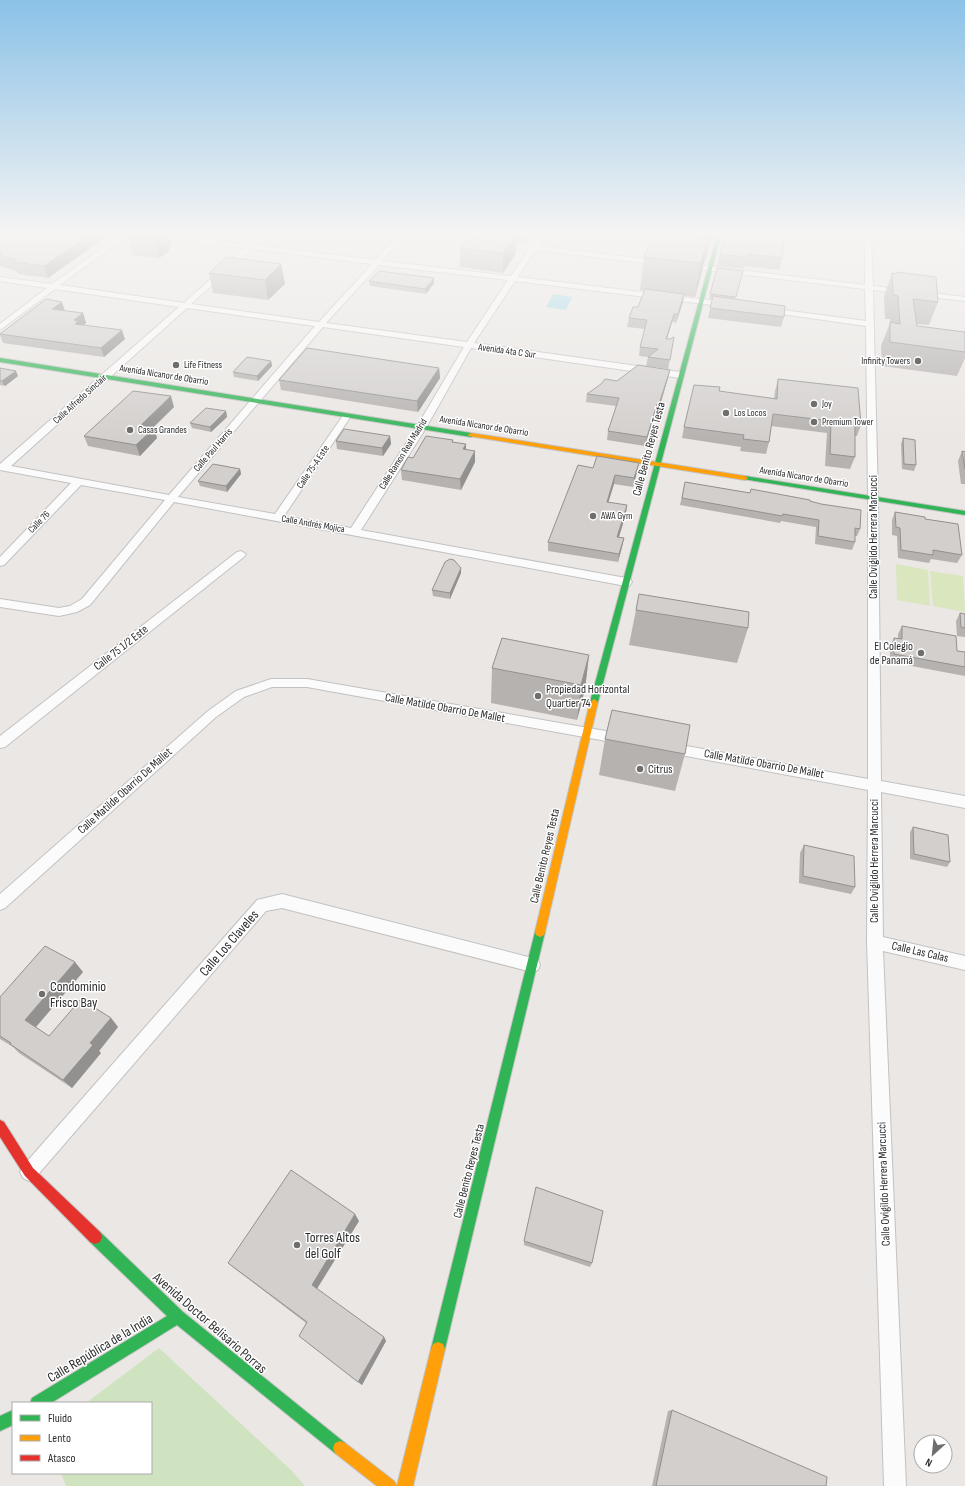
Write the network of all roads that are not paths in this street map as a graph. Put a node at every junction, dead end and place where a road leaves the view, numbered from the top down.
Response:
1 (30, 304) edge
2 (186, 304) edge
3 (188, 304) edge
4 (338, 304) edge
5 (495, 304) edge
6 (699, 304) edge
7 (727, 304) edge
8 (870, 304) edge
9 (740, 306) edge
10 (756, 308) edge
11 (320, 324) junction
12 (870, 324) junction
13 (0, 328) edge
14 (469, 345) junction
15 (0, 360) edge
16 (680, 375) junction
17 (105, 376) junction
18 (255, 401) junction
19 (347, 416) junction
20 (421, 428) junction
21 (657, 465) junction
22 (1, 467) edge
23 (79, 481) junction
24 (171, 498) junction
25 (873, 499) junction
26 (965, 513) edge
27 (278, 518) junction
28 (354, 532) junction
29 (241, 554) dead end
30 (0, 563) edge
31 (626, 582) junction
32 (0, 603) edge
33 (586, 733) junction
34 (632, 741) edge
35 (0, 743) edge
36 (656, 745) edge
37 (874, 784) junction
38 (965, 802) edge
39 (0, 903) edge
40 (875, 942) junction
41 (965, 963) edge
42 (532, 965) junction
43 (0, 1126) edge
44 (29, 1172) junction
45 (178, 1317) junction
46 (39, 1402) edge
47 (12, 1418) edge
48 (0, 1424) edge
49 (389, 1486) edge
50 (405, 1486) edge
51 (895, 1486) edge

1 - 13 street
2 - 17 street, Calle Alfredo Sinclair
3 - 11 street, Avenida 4ta C Sur
4 - 11 street, Calle Paul Harris
5 - 14 street, Calle Ramon Real Madrid
6 - 16 street, Calle Benito Reyes Testa
7 - 9 street
8 - 12 street, Calle Ovigildo Herrera Marcucci
10 - 12 street
11 - 14 street, Avenida 4ta C Sur
11 - 18 street, Calle Paul Harris
12 - 25 street, Calle Ovigildo Herrera Marcucci
14 - 16 street, Avenida 4ta C Sur
14 - 20 street, Calle Ramon Real Madrid
15 - 17 street, Avenida Nicanor de Obarrio
16 - 21 street, Calle Benito Reyes Testa
17 - 18 street, Avenida Nicanor de Obarrio
17 - 22 street, Calle Alfredo Sinclair
18 - 19 street, Avenida Nicanor de Obarrio
18 - 24 street, Calle Paul Harris
19 - 20 street, Avenida Nicanor de Obarrio
19 - 27 street, Calle 75-A Este
20 - 21 street, Avenida Nicanor de Obarrio
20 - 28 street, Calle Ramon Real Madrid
21 - 25 street, Avenida Nicanor de Obarrio
21 - 31 street, Calle Benito Reyes Testa
22 - 23 street, Calle Andrés Mojica
23 - 24 street, Calle Andrés Mojica
23 - 30 street, Calle 76
24 - 27 street, Calle Andrés Mojica
24 - 32 street, Calle Paul Harris
25 - 26 street, Avenida Nicanor de Obarrio
25 - 37 street, Calle Ovigildo Herrera Marcucci
27 - 28 street, Calle Andrés Mojica
28 - 31 street, Calle Andrés Mojica
29 - 35 street, Calle 75 1/2 Este
31 - 33 street, Calle Benito Reyes Testa
33 - 34 street, Calle Matilde Obarrio De Mallet
33 - 39 street, Calle Matilde Obarrio De Mallet
33 - 42 street, Calle Benito Reyes Testa
36 - 37 street, Calle Matilde Obarrio De Mallet
37 - 38 street, Calle Matilde Obarrio De Mallet
37 - 40 street, Calle Ovigildo Herrera Marcucci
40 - 41 street, Calle Las Calas
40 - 51 street, Calle Ovigildo Herrera Marcucci
42 - 44 street, Calle Los Claveles
42 - 50 street, Calle Benito Reyes Testa
43 - 44 street, Avenida Doctor Belisario Porras
44 - 45 street, Avenida Doctor Belisario Porras
45 - 46 street, Calle República de la India
45 - 49 street, Avenida Doctor Belisario Porras
47 - 48 street

